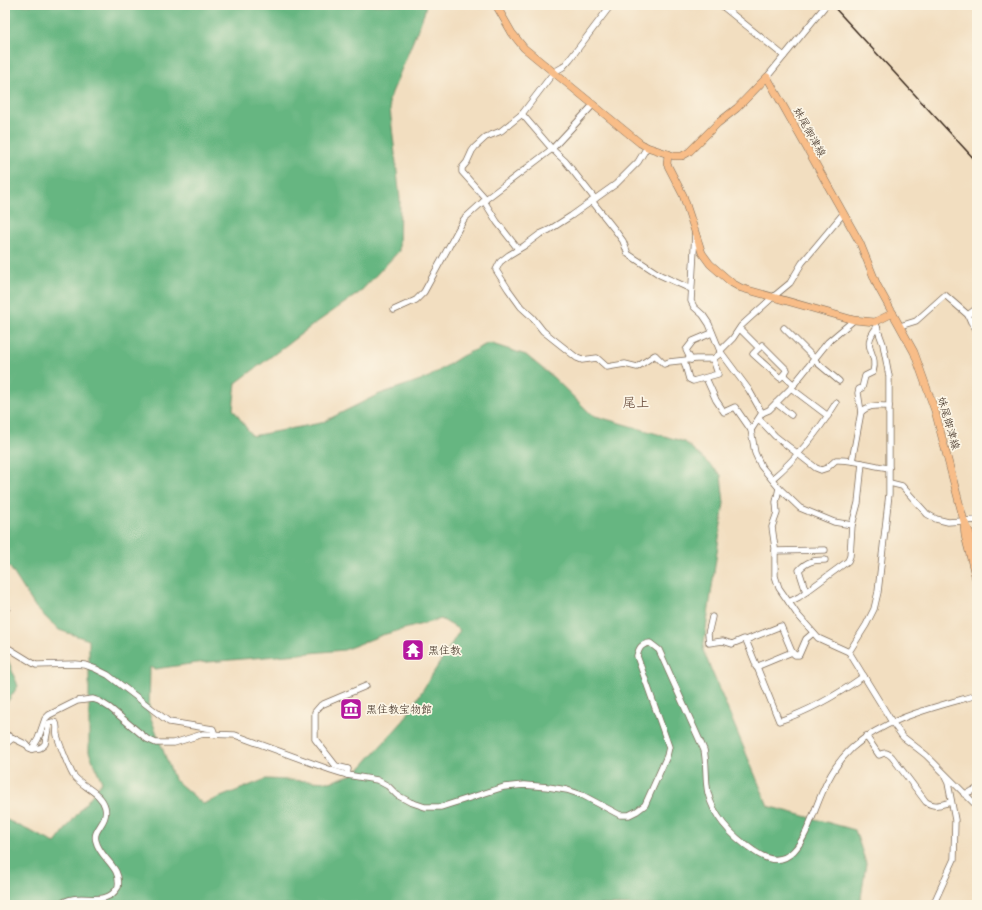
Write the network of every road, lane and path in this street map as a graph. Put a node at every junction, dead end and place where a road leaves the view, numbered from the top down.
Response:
1 (496, 5) edge
2 (611, 5) edge
3 (721, 5) edge
4 (825, 6) edge
5 (784, 56) junction
6 (554, 72) junction
7 (767, 77) junction
8 (593, 105) junction
9 (522, 114) junction
10 (647, 147) junction
11 (552, 149) junction
12 (668, 154) junction
13 (485, 200) junction
14 (594, 200) junction
15 (843, 214) junction
16 (694, 233) junction
17 (518, 248) junction
18 (691, 290) junction
19 (773, 297) junction
20 (977, 308) edge
21 (394, 310) dead end
22 (893, 313) junction
23 (968, 315) junction
24 (854, 320) junction
25 (876, 324) junction
26 (900, 326) junction
27 (784, 328) dead end
28 (740, 329) junction
29 (977, 330) edge
30 (712, 333) junction
31 (759, 348) junction
32 (720, 352) junction
33 (713, 359) junction
34 (691, 360) junction
35 (815, 360) junction
36 (684, 361) junction
37 (783, 375) junction
38 (706, 378) junction
39 (839, 380) dead end
40 (793, 386) junction
41 (776, 404) junction
42 (836, 404) dead end
43 (889, 406) junction
44 (861, 412) junction
45 (762, 413) junction
46 (791, 415) dead end
47 (828, 416) junction
48 (759, 419) junction
49 (751, 430) junction
50 (799, 454) junction
51 (852, 461) junction
52 (862, 463) junction
53 (889, 468) junction
54 (772, 479) junction
55 (890, 483) junction
56 (779, 488) junction
57 (977, 520) edge
58 (964, 521) junction
59 (852, 525) junction
60 (825, 550) dead end
61 (775, 551) junction
62 (825, 560) dead end
63 (977, 560) edge
64 (977, 583) edge
65 (806, 592) junction
66 (789, 602) junction
67 (712, 617) dead end
68 (813, 633) junction
69 (746, 640) junction
70 (5, 646) edge
71 (792, 652) junction
72 (849, 652) junction
73 (756, 666) junction
74 (864, 676) junction
75 (366, 686) dead end
76 (977, 695) edge
77 (892, 722) junction
78 (5, 734) edge
79 (215, 735) junction
80 (866, 736) junction
81 (13, 738) junction
82 (5, 743) edge
83 (32, 749) junction
84 (943, 773) junction
85 (347, 775) junction
86 (977, 788) edge
87 (964, 794) junction
88 (951, 802) junction
89 (977, 806) edge
90 (59, 905) edge
91 (933, 905) edge

1 - 6 main road
2 - 6 street
3 - 5 street
4 - 5 street
5 - 7 street
6 - 8 main road
6 - 9 street
7 - 12 main road
7 - 15 main road, 妹尾御津線
8 - 10 main road
8 - 11 street
9 - 11 street
9 - 13 street
10 - 12 main road
10 - 14 street
11 - 13 street
11 - 14 street
12 - 16 main road
13 - 17 street
13 - 21 street
14 - 17 street
14 - 18 street
15 - 19 street
15 - 22 main road, 妹尾御津線
16 - 18 street
16 - 19 main road
17 - 36 street
18 - 30 street
19 - 24 main road
19 - 28 street
20 - 23 street
22 - 25 main road
22 - 26 main road, 妹尾御津線
23 - 26 street
23 - 29 street
24 - 25 main road
24 - 35 street
25 - 43 street
25 - 44 street
26 - 58 main road, 妹尾御津線
27 - 35 street
28 - 31 street
28 - 32 street
30 - 32 street
30 - 34 street
31 - 37 street
31 - 37 street
32 - 33 street
32 - 45 street
33 - 34 street
33 - 38 street
34 - 36 street
35 - 39 street
35 - 40 street
36 - 38 street
37 - 40 street
38 - 49 street
40 - 41 street
40 - 47 street
41 - 45 street
41 - 46 street
42 - 47 street
43 - 44 street
43 - 53 street
44 - 51 street
45 - 48 street
47 - 50 street
48 - 49 street
48 - 50 street
49 - 54 street
50 - 51 street
50 - 54 street
51 - 52 street
52 - 53 street
52 - 59 street
53 - 55 street
54 - 56 street
55 - 58 street
55 - 72 street
56 - 59 street
56 - 61 street
57 - 58 street
58 - 63 main road, 妹尾御津線
58 - 64 main road, 妹尾御津線
59 - 65 street
60 - 61 street
61 - 66 street
62 - 65 street
65 - 66 street
66 - 68 street
67 - 69 street
68 - 71 street
68 - 72 street
69 - 71 street
69 - 73 street
70 - 79 street
71 - 73 street
72 - 74 street
73 - 74 street
74 - 77 street
75 - 85 street
76 - 77 street
77 - 80 street
77 - 84 street
78 - 81 street
79 - 83 street
79 - 85 street
80 - 85 street
80 - 88 street
81 - 82 street
81 - 83 street
83 - 90 street
84 - 87 street
84 - 88 street
86 - 87 street
87 - 89 street
88 - 91 street

